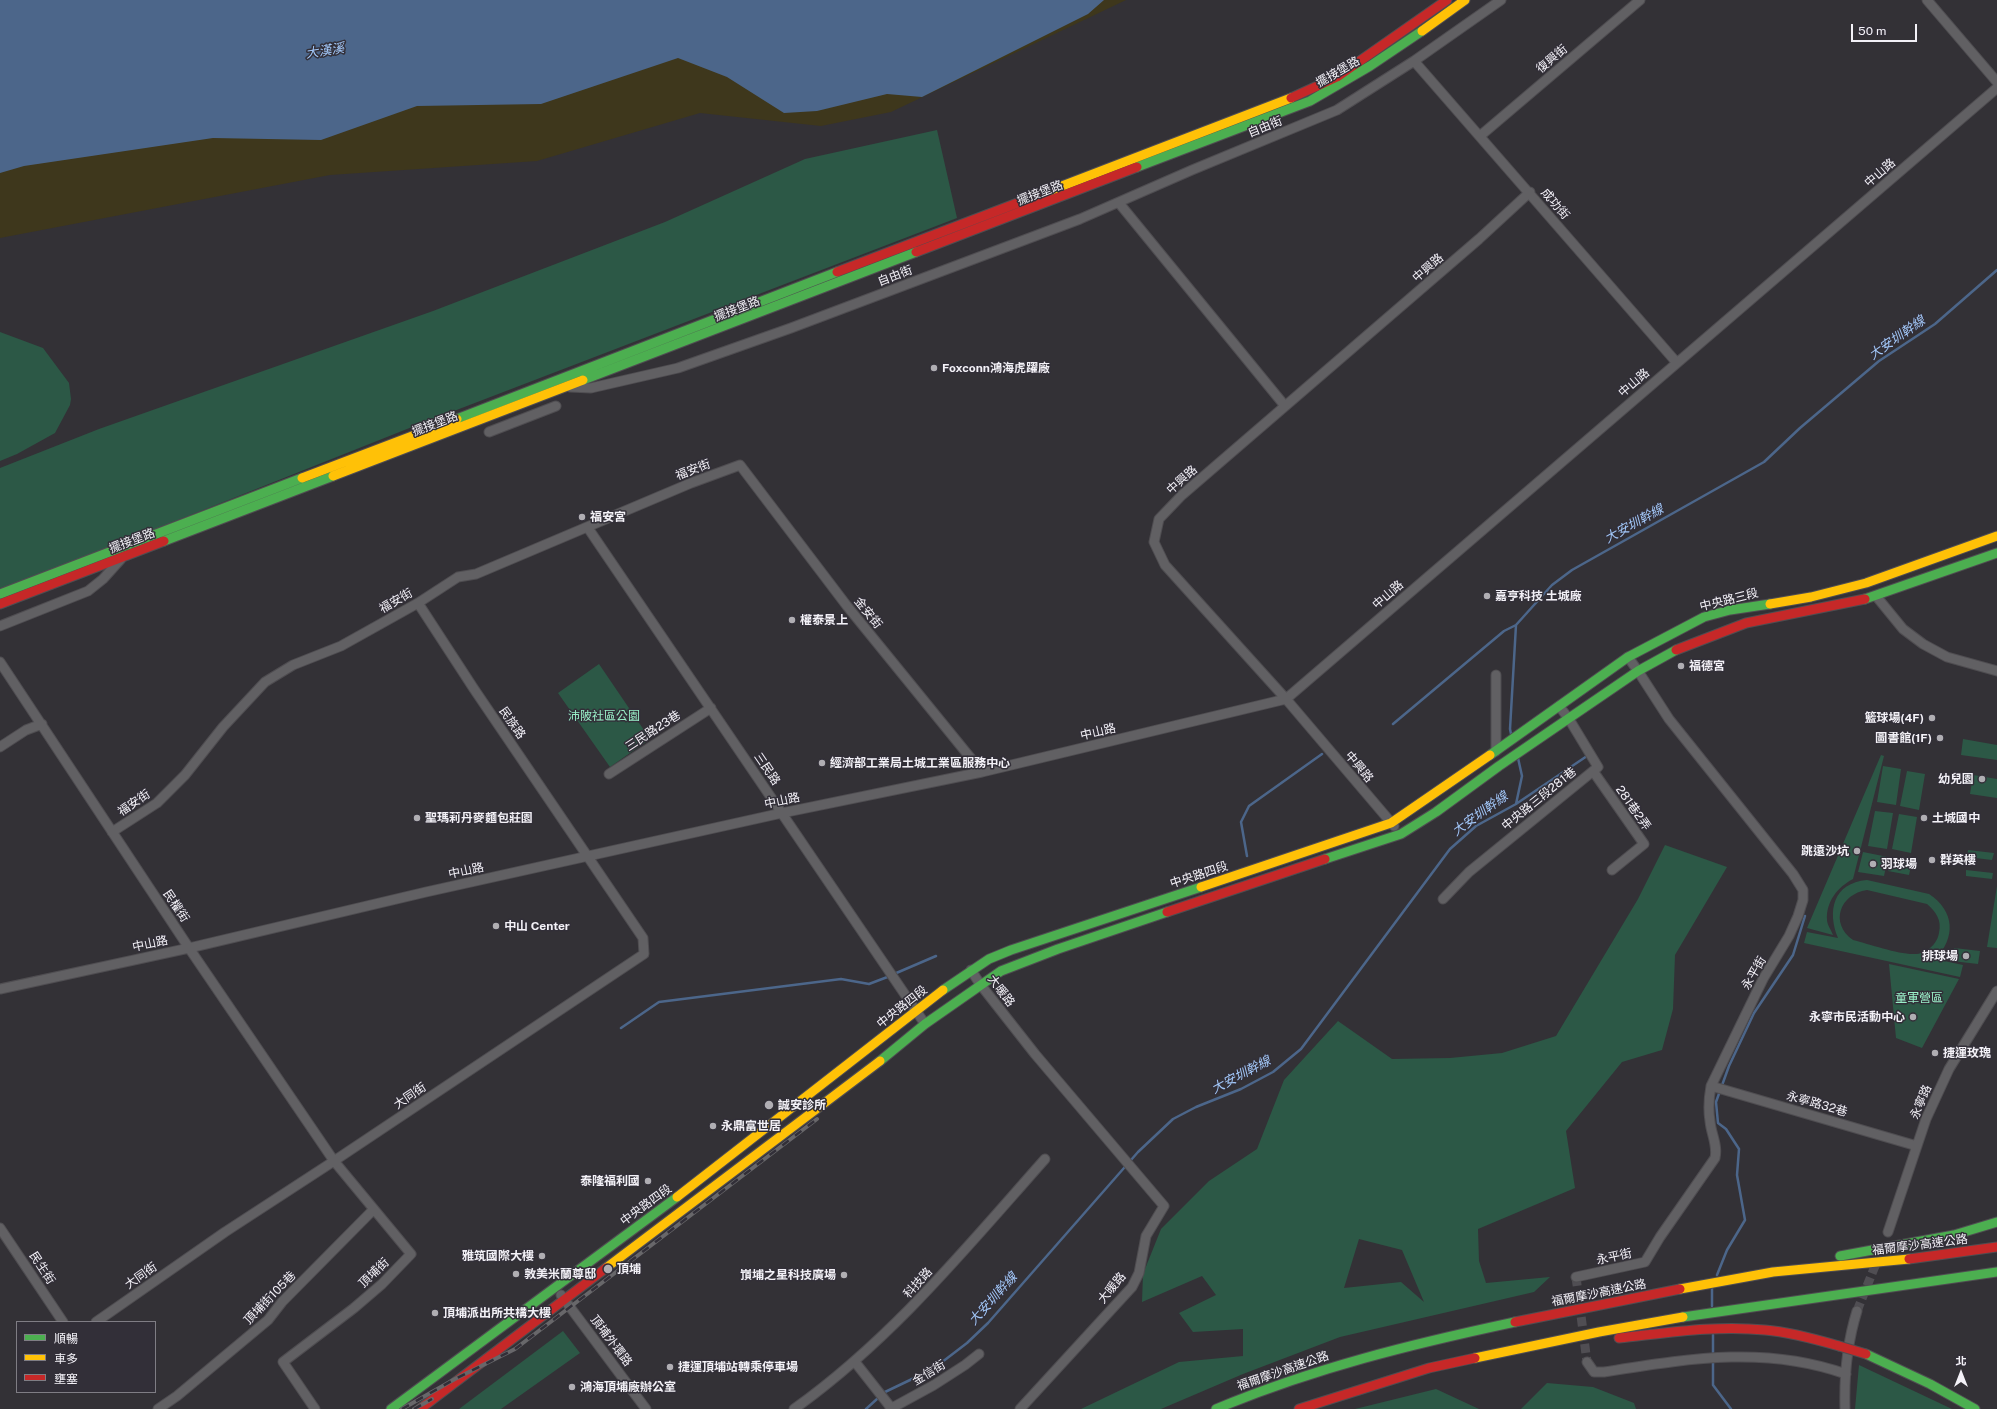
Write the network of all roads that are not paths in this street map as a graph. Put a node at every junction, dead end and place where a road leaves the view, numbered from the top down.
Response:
1 (1448, 0) edge
2 (1465, 0) edge
3 (1502, 0) edge
4 (1640, 0) edge
5 (1927, 0) edge
6 (1414, 61) junction
7 (1997, 82) edge
8 (1997, 88) edge
9 (1480, 136) junction
10 (1530, 192) junction
11 (1119, 203) junction
12 (1677, 363) junction
13 (567, 387) junction
14 (556, 406) dead end
15 (1285, 406) junction
16 (489, 432) dead end
17 (740, 465) joint
18 (588, 528) junction
19 (1997, 536) edge
20 (118, 548) junction
21 (1997, 553) edge
22 (122, 558) junction
23 (0, 594) edge
24 (1876, 596) junction
25 (418, 603) junction
26 (0, 604) edge
27 (0, 626) edge
28 (1628, 657) junction
29 (0, 662) edge
30 (1638, 671) junction
31 (1997, 671) edge
32 (1496, 675) dead end
33 (1286, 699) junction
34 (1559, 706) junction
35 (710, 708) junction
36 (1569, 719) junction
37 (42, 724) junction
38 (0, 747) edge
39 (1496, 751) junction
40 (1593, 771) junction
41 (982, 772) junction
42 (609, 774) dead end
43 (782, 813) junction
44 (1391, 823) junction
45 (112, 832) junction
46 (1401, 834) junction
47 (588, 857) junction
48 (1612, 870) dead end
49 (1443, 899) dead end
50 (189, 948) junction
51 (971, 970) junction
52 (980, 984) junction
53 (0, 988) edge
54 (1997, 991) edge
55 (917, 1012) junction
56 (925, 1024) junction
57 (1711, 1086) junction
58 (1917, 1146) junction
59 (1046, 1159) dead end
60 (334, 1161) junction
61 (373, 1210) junction
62 (1997, 1222) edge
63 (0, 1228) edge
64 (1888, 1232) dead end
65 (1997, 1247) edge
66 (1773, 1272) junction
67 (1997, 1272) edge
68 (1576, 1277) dead end
69 (556, 1288) junction
70 (564, 1298) junction
71 (1857, 1310) tunnel mouth
72 (61, 1321) edge
73 (97, 1321) edge
74 (979, 1354) dead end
75 (855, 1362) junction
76 (1587, 1362) dead end
77 (1429, 1368) junction
78 (1846, 1374) junction
79 (158, 1409) edge
80 (315, 1409) edge
81 (392, 1409) edge
82 (420, 1409) edge
83 (646, 1409) edge
84 (794, 1409) edge
85 (891, 1409) edge
86 (1020, 1409) edge
87 (1216, 1409) edge
88 (1299, 1409) edge
89 (1845, 1409) edge
90 (1975, 1409) edge

1 - 20 main road, 擺接堡路
2 - 13 main road, 擺接堡路
3 - 6 street, 自由街
4 - 9 street, 復興街
5 - 7 street
6 - 9 street, 成功街
6 - 11 street, 自由街
8 - 12 street, 中山路
9 - 10 street, 成功街
10 - 12 street, 成功街
10 - 15 street, 中興路
11 - 13 street, 自由街
11 - 15 street
12 - 33 street, 中山路
13 - 22 main road, 擺接堡路
14 - 16 street
15 - 33 street, 中興路
17 - 18 street, 福安街
17 - 41 street, 金安街
18 - 25 street, 福安街
18 - 35 street, 三民路
19 - 28 main road, 中央路三段
20 - 22 street
20 - 23 main road, 擺接堡路
21 - 24 main road
22 - 26 main road, 擺接堡路
22 - 27 street
24 - 30 main road
24 - 31 street
25 - 45 street, 福安街
25 - 47 street, 民族路
28 - 30 street, 永平街
28 - 34 main road, 中央路三段
29 - 37 street, 民權街
30 - 36 main road
30 - 57 street, 永平街
32 - 39 street
33 - 41 street, 中山路
33 - 44 street, 中興路
34 - 36 street, 中央路三段281巷
34 - 39 main road, 中央路三段
35 - 42 street, 三民路23巷
35 - 43 street, 三民路
36 - 40 street, 中央路三段281巷
36 - 46 main road, 中央路四段
37 - 38 street
37 - 45 street, 民權街
39 - 44 main road, 中央路四段
40 - 48 street, 281巷2弄
40 - 49 street, 中央路三段281巷
41 - 43 street, 中山路
43 - 47 street, 中山路
43 - 55 street, 三民路
44 - 46 street, 中興路
44 - 51 main road, 中央路四段
45 - 50 street, 民權街
46 - 52 main road, 中央路四段
47 - 50 street, 中山路
47 - 60 street, 大同街
50 - 53 street, 中山路
50 - 60 street, 民權街
51 - 52 street, 大暖路
51 - 55 main road, 中央路四段
52 - 56 main road, 中央路四段
52 - 86 street, 大暖路
54 - 58 street, 永寧路
55 - 56 street, 三民路
55 - 69 main road, 中央路四段
56 - 70 main road, 中央路四段
57 - 58 street, 永寧路32巷
57 - 68 street, 永平街
58 - 64 street, 永寧路
59 - 75 street, 科技路
60 - 61 street, 頂埔街
60 - 73 street, 大同街
61 - 79 street, 頂埔街105巷
61 - 80 street, 頂埔街
62 - 66 main road
63 - 72 street, 民生街
65 - 66 main road, 福爾摩沙高速公路
66 - 87 main road, 福爾摩沙高速公路
67 - 77 main road
69 - 70 street, 頂埔外環路
69 - 81 main road, 中央路四段
70 - 82 main road, 中央路四段
70 - 83 street, 頂埔外環路
71 - 78 street
74 - 85 street, 金信街
75 - 84 street, 科技路
75 - 85 street
76 - 78 street
77 - 88 main road
77 - 90 main road, bridge
78 - 89 street

